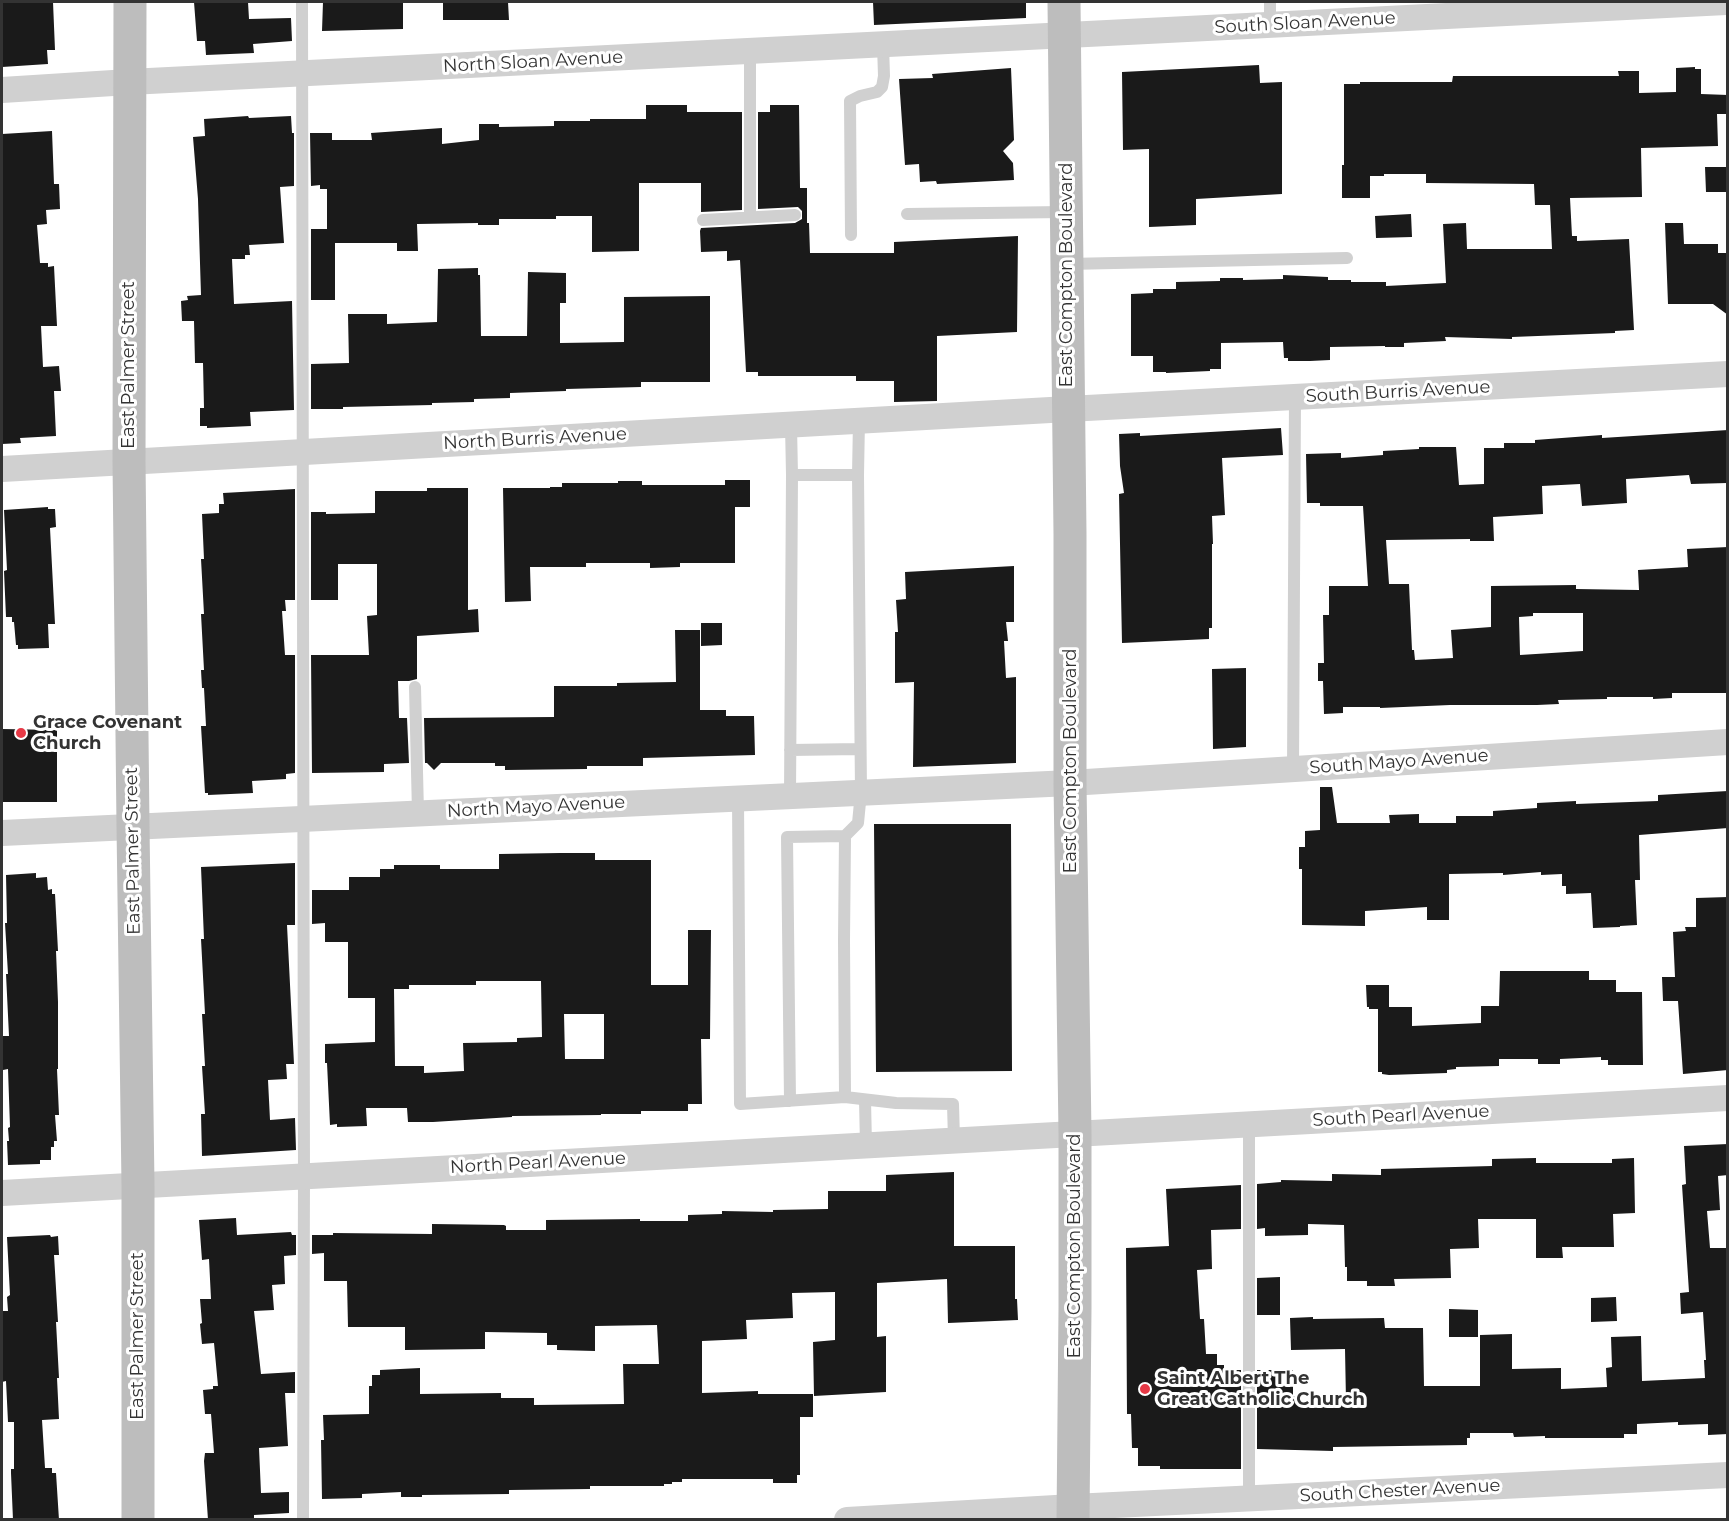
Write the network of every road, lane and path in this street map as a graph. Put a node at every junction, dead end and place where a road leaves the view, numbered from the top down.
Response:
1 (130, 2) edge
2 (302, 2) edge
3 (1064, 2) edge
4 (1726, 2) edge
5 (1270, 13) edge
6 (1064, 35) junction
7 (883, 45) junction
8 (750, 51) junction
9 (302, 73) junction
10 (129, 82) junction
11 (2, 90) edge
12 (1067, 212) junction
13 (907, 214) dead end
14 (795, 215) dead end
15 (750, 217) junction
16 (703, 220) dead end
17 (851, 235) dead end
18 (1347, 258) dead end
19 (1067, 264) junction
20 (1728, 374) edge
21 (1295, 397) junction
22 (1068, 409) junction
23 (859, 420) junction
24 (791, 424) junction
25 (302, 452) junction
26 (129, 461) junction
27 (2, 469) edge
28 (792, 475) junction
29 (858, 475) junction
30 (415, 687) dead end
31 (1728, 742) edge
32 (860, 748) junction
33 (790, 750) junction
34 (1293, 769) junction
35 (1070, 783) junction
36 (861, 792) junction
37 (790, 796) junction
38 (738, 798) junction
39 (418, 813) junction
40 (302, 818) junction
41 (133, 826) junction
42 (2, 833) edge
43 (845, 836) junction
44 (845, 1097) junction
45 (1728, 1098) edge
46 (865, 1100) junction
47 (790, 1101) junction
48 (1249, 1124) junction
49 (1075, 1133) junction
50 (954, 1140) junction
51 (866, 1145) junction
52 (304, 1176) junction
53 (138, 1185) junction
54 (2, 1193) edge
55 (1728, 1475) edge
56 (1249, 1498) junction
57 (1072, 1513) edge
58 (138, 1520) edge
59 (303, 1520) edge
60 (847, 1520) edge

1 - 10 main road, East Palmer Street
2 - 9 lane
3 - 6 main road, East Compton Boulevard
4 - 5 street, South Sloan Avenue
5 - 6 street, South Sloan Avenue
6 - 7 street, North Sloan Avenue
6 - 12 main road, East Compton Boulevard
7 - 8 street, North Sloan Avenue
7 - 17 lane
8 - 9 street, North Sloan Avenue
8 - 15 lane
9 - 10 street, North Sloan Avenue
9 - 25 lane
10 - 11 street, North Sloan Avenue
10 - 26 main road, East Palmer Street
12 - 13 lane
12 - 19 main road, East Compton Boulevard
14 - 15 lane
15 - 16 lane
18 - 19 lane
19 - 22 main road, East Compton Boulevard
20 - 21 street, South Burris Avenue
21 - 22 street, South Burris Avenue
21 - 34 lane
22 - 23 street, North Burris Avenue
22 - 35 main road, East Compton Boulevard
23 - 24 street, North Burris Avenue
23 - 29 lane
24 - 25 street, North Burris Avenue
24 - 28 lane
25 - 26 street, North Burris Avenue
25 - 40 lane
26 - 27 street, North Burris Avenue
26 - 41 main road, East Palmer Street
28 - 29 lane
28 - 33 lane
29 - 32 lane
30 - 39 lane
31 - 34 street, South Mayo Avenue
32 - 33 lane
32 - 36 lane
33 - 37 lane
34 - 35 street, South Mayo Avenue
35 - 36 street, North Mayo Avenue
35 - 49 main road, East Compton Boulevard
36 - 37 street, North Mayo Avenue
36 - 43 lane
37 - 38 street, North Mayo Avenue
38 - 39 street, North Mayo Avenue
38 - 47 lane
39 - 40 street, North Mayo Avenue
40 - 41 street, North Mayo Avenue
40 - 52 lane
41 - 42 street, North Mayo Avenue
41 - 53 main road, East Palmer Street
43 - 44 lane
43 - 47 lane
44 - 46 lane
44 - 47 lane
45 - 48 street, South Pearl Avenue
46 - 50 lane
46 - 51 lane
48 - 49 street, South Pearl Avenue
48 - 56 lane
49 - 50 street, North Pearl Avenue
49 - 57 main road, East Compton Boulevard
50 - 51 street, North Pearl Avenue
51 - 52 street, North Pearl Avenue
52 - 53 street, North Pearl Avenue
52 - 59 lane
53 - 54 street, North Pearl Avenue
53 - 58 main road, East Palmer Street
55 - 56 street, South Chester Avenue
56 - 57 street, South Chester Avenue
57 - 60 street, South Chester Avenue

